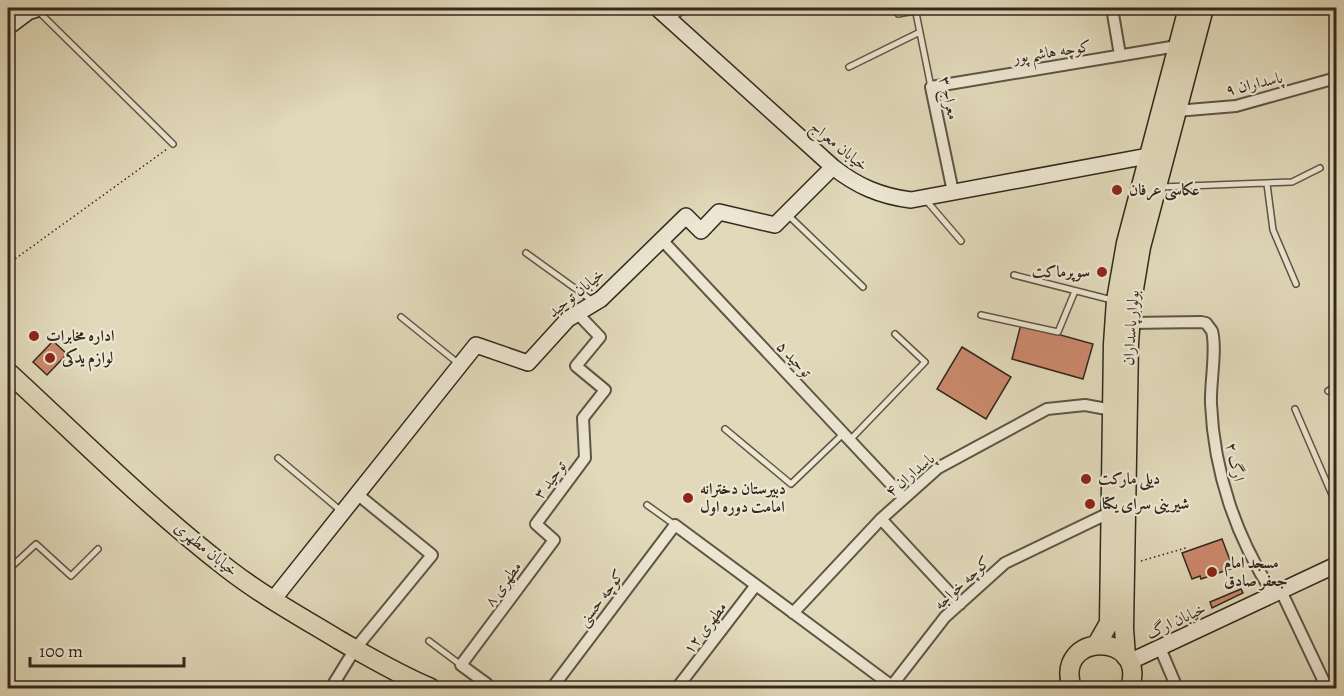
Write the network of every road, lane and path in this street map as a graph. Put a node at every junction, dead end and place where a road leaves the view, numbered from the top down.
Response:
1 (38, 8) edge
2 (657, 8) edge
3 (690, 8) edge
4 (895, 8) edge
5 (1112, 8) edge
6 (1188, 8) edge
7 (1203, 8) edge
8 (915, 9) edge
9 (669, 18) junction
10 (8, 27) edge
11 (920, 33) junction
12 (1178, 46) junction
13 (1120, 56) junction
14 (849, 67) dead end
15 (1336, 78) edge
16 (931, 87) junction
17 (1176, 111) junction
18 (173, 144) joint
19 (1148, 156) junction
20 (832, 167) junction
21 (1320, 168) dead end
22 (1267, 184) junction
23 (1156, 187) junction
24 (953, 192) junction
25 (924, 198) junction
26 (786, 213) junction
27 (662, 240) junction
28 (961, 241) dead end
29 (526, 253) dead end
30 (8, 264) edge
31 (1014, 275) dead end
32 (1296, 284) dead end
33 (863, 287) dead end
34 (1075, 291) junction
35 (1116, 300) junction
36 (596, 303) junction
37 (577, 314) junction
38 (981, 315) dead end
39 (401, 317) dead end
40 (1130, 323) junction
41 (895, 334) dead end
42 (460, 365) junction
43 (8, 372) edge
44 (1336, 386) edge
45 (1328, 391) dead end
46 (1112, 410) junction
47 (1295, 410) dead end
48 (726, 429) dead end
49 (847, 437) junction
50 (278, 458) dead end
51 (357, 494) junction
52 (904, 498) junction
53 (1336, 504) edge
54 (647, 505) dead end
55 (342, 512) junction
56 (1111, 512) junction
57 (881, 519) junction
58 (536, 524) joint
59 (675, 525) junction
60 (1186, 548) dead end
61 (98, 549) dead end
62 (1125, 566) junction
63 (1336, 566) edge
64 (8, 570) edge
65 (756, 585) junction
66 (1277, 593) junction
67 (272, 601) junction
68 (960, 604) junction
69 (793, 613) junction
70 (429, 641) dead end
71 (1097, 644) junction
72 (1160, 648) junction
73 (355, 649) junction
74 (1128, 660) junction
75 (462, 665) junction
76 (891, 687) edge
77 (331, 688) edge
78 (431, 688) edge
79 (483, 688) edge
80 (552, 688) edge
81 (677, 688) edge
82 (1072, 688) edge
83 (1130, 688) edge
84 (1177, 688) edge
85 (1327, 688) edge

1 - 10 street
1 - 18 lane
2 - 9 street, خیابان معراج
3 - 9 lane
4 - 8 lane
5 - 13 street
6 - 12 main road, بولوار پاسداران
7 - 17 main road, بولوار پاسداران
8 - 11 lane, معراج ۳
9 - 20 street, خیابان معراج
11 - 14 lane
11 - 16 lane, معراج ۳
12 - 13 street, کوچه هاشم پور
12 - 19 main road, بولوار پاسداران
13 - 16 street, کوچه هاشم پور
15 - 17 street, پاسداران ۹
16 - 24 street, معراج ۳
17 - 23 main road, بولوار پاسداران
18 - 30 path
19 - 24 street, خیابان معراج
19 - 35 main road, بولوار پاسداران
20 - 25 street, خیابان معراج
20 - 26 street, خیابان توحید
21 - 22 lane
22 - 23 lane
22 - 32 lane
23 - 40 main road, بولوار پاسداران
24 - 25 street, خیابان معراج
25 - 28 lane
26 - 27 street, خیابان توحید
26 - 33 lane
27 - 36 street, خیابان توحید
27 - 49 street, توحید ۵
29 - 36 lane
31 - 34 lane
34 - 35 lane
34 - 38 lane
35 - 46 main road, بولوار پاسداران
36 - 37 street, خیابان توحید
37 - 42 street, خیابان توحید
37 - 58 street, توحید ۳
39 - 42 lane
40 - 62 main road, بولوار پاسداران
40 - 66 street, ارگ ۲
41 - 49 lane
42 - 51 street, خیابان توحید
43 - 67 main road, خیابان مطهری
44 - 45 lane
46 - 52 street, پاسداران ۴
46 - 56 main road, بولوار پاسداران
47 - 53 lane
48 - 49 lane
49 - 52 street, توحید ۵
50 - 55 lane
51 - 55 street, خیابان توحید
51 - 73 street
52 - 57 street, پاسداران ۴
54 - 59 lane
55 - 67 street, خیابان توحید
56 - 68 street, کوچه خواجه
56 - 71 main road, بولوار پاسداران
57 - 68 street
57 - 69 street, پاسداران ۴
58 - 75 street, مطهری ۸
59 - 65 street
59 - 80 street, کوچه حسنی
60 - 62 path
61 - 64 lane
62 - 74 main road, بولوار پاسداران
63 - 66 street, خیابان ارگ
65 - 69 street
65 - 81 street, مطهری ۱۲
66 - 72 street, خیابان ارگ
66 - 85 street, ارگ ۲
67 - 73 main road, خیابان مطهری
68 - 76 street, کوچه خواجه
69 - 76 street
70 - 75 lane
71 - 74 main road
71 - 82 main road
72 - 74 street, خیابان ارگ
72 - 84 street
73 - 77 street
73 - 78 main road, خیابان مطهری
74 - 83 main road, بولوار پاسداران
75 - 79 street

